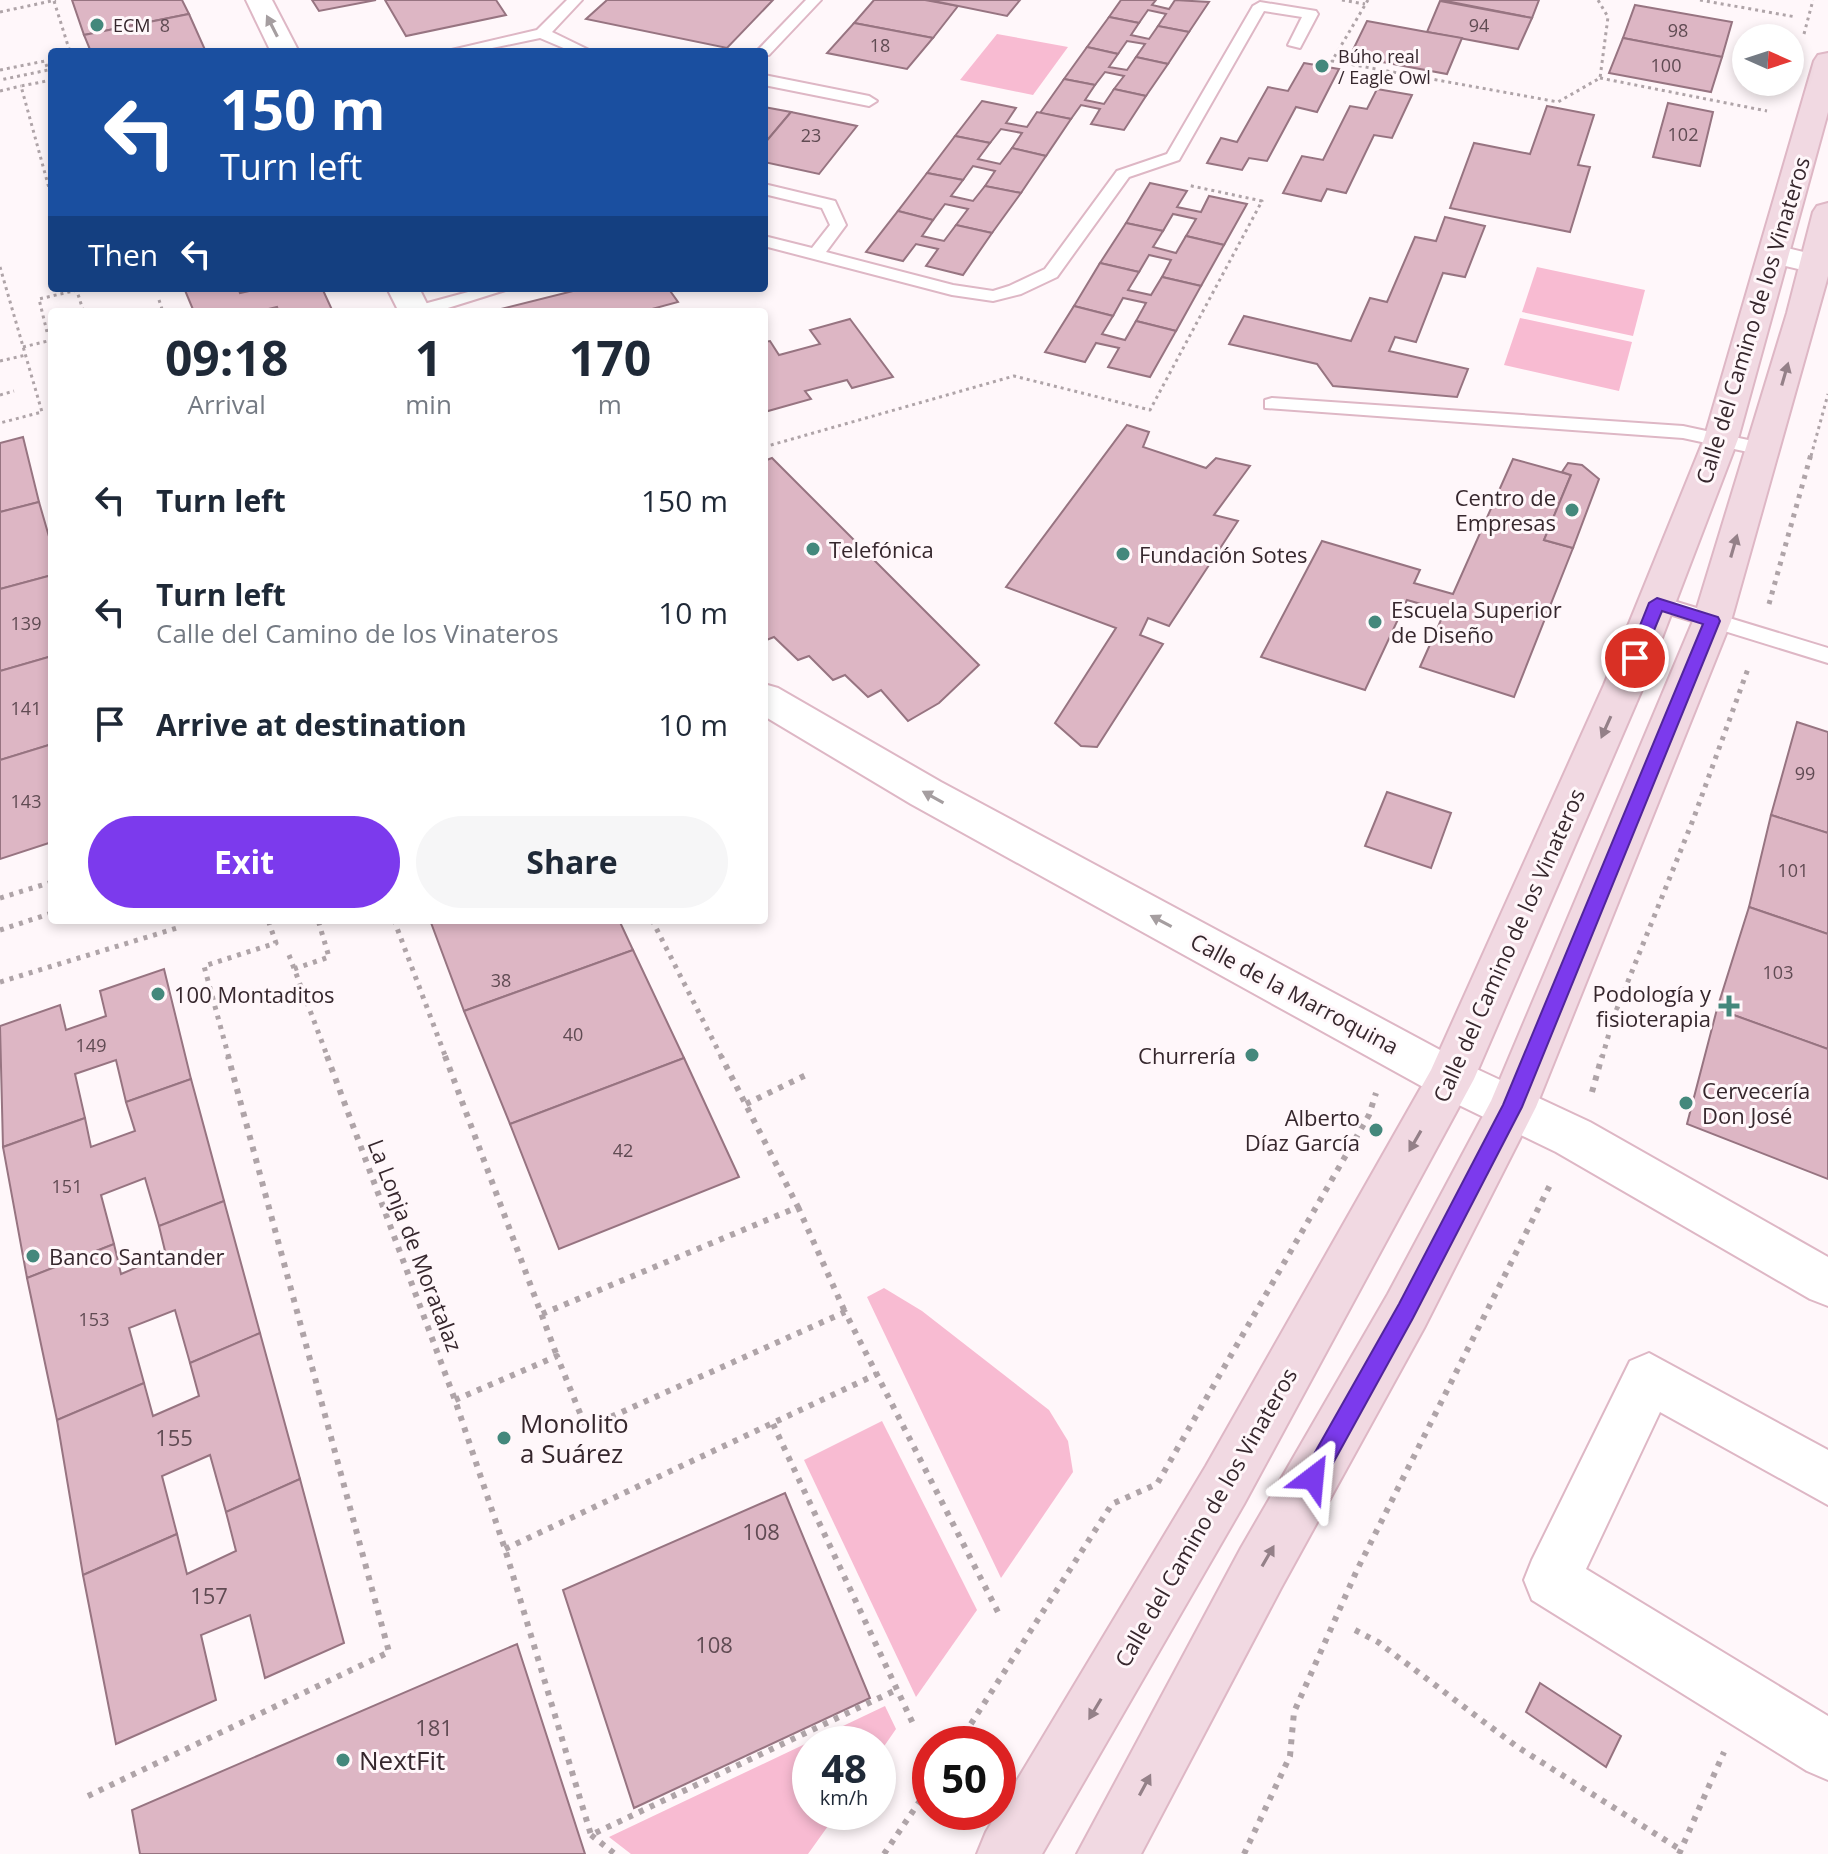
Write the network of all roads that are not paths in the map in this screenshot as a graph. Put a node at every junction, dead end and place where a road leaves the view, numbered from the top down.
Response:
1 (259, 0) edge
2 (575, 0) edge
3 (814, 0) edge
4 (542, 33) junction
5 (1295, 45) dead end
6 (283, 48) edge
7 (470, 48) edge
8 (576, 48) edge
9 (768, 48) edge
10 (1828, 61) edge
11 (768, 81) edge
12 (869, 101) dead end
13 (768, 190) edge
14 (1828, 212) edge
15 (768, 242) edge
16 (816, 254) junction
17 (1775, 254) junction
18 (1822, 265) edge
19 (488, 292) edge
20 (430, 308) edge
21 (1272, 404) dead end
22 (1721, 439) junction
23 (1762, 449) junction
24 (1657, 603) junction
25 (1712, 621) junction
26 (1828, 656) edge
27 (768, 700) edge
28 (1451, 1079) junction
29 (1512, 1107) junction
30 (1828, 1283) edge
31 (1828, 1479) edge
32 (1828, 1750) edge
33 (1008, 1854) edge
34 (1108, 1854) edge

6 -> 1 street
2 - 4 lane
3 - 9 lane
4 - 7 lane
4 - 8 lane
5 - 16 lane
10 - 17 main road, Calle del Camino de los Vinateros
11 - 12 lane
13 - 16 lane
14 - 18 main road, Calle del Camino de los Vinateros
15 - 16 lane
17 - 18 street
17 - 22 main road, Calle del Camino de los Vinateros
23 -> 18 main road, Calle del Camino de los Vinateros
19 - 20 lane
21 - 22 lane
22 - 23 lane
22 - 24 main road, Calle del Camino de los Vinateros
25 -> 23 main road, Calle del Camino de los Vinateros
24 - 25 lane
24 -> 28 main road, Calle del Camino de los Vinateros
25 - 26 lane
25 - 29 main road, Calle del Camino de los Vinateros
28 -> 27 street, Calle de la Marroquina
28 - 29 street, Calle de la Marroquina
28 -> 33 main road, Calle del Camino de los Vinateros
29 - 30 street, Calle de la Marroquina
34 -> 29 main road, Calle del Camino de los Vinateros
31 - 32 street

